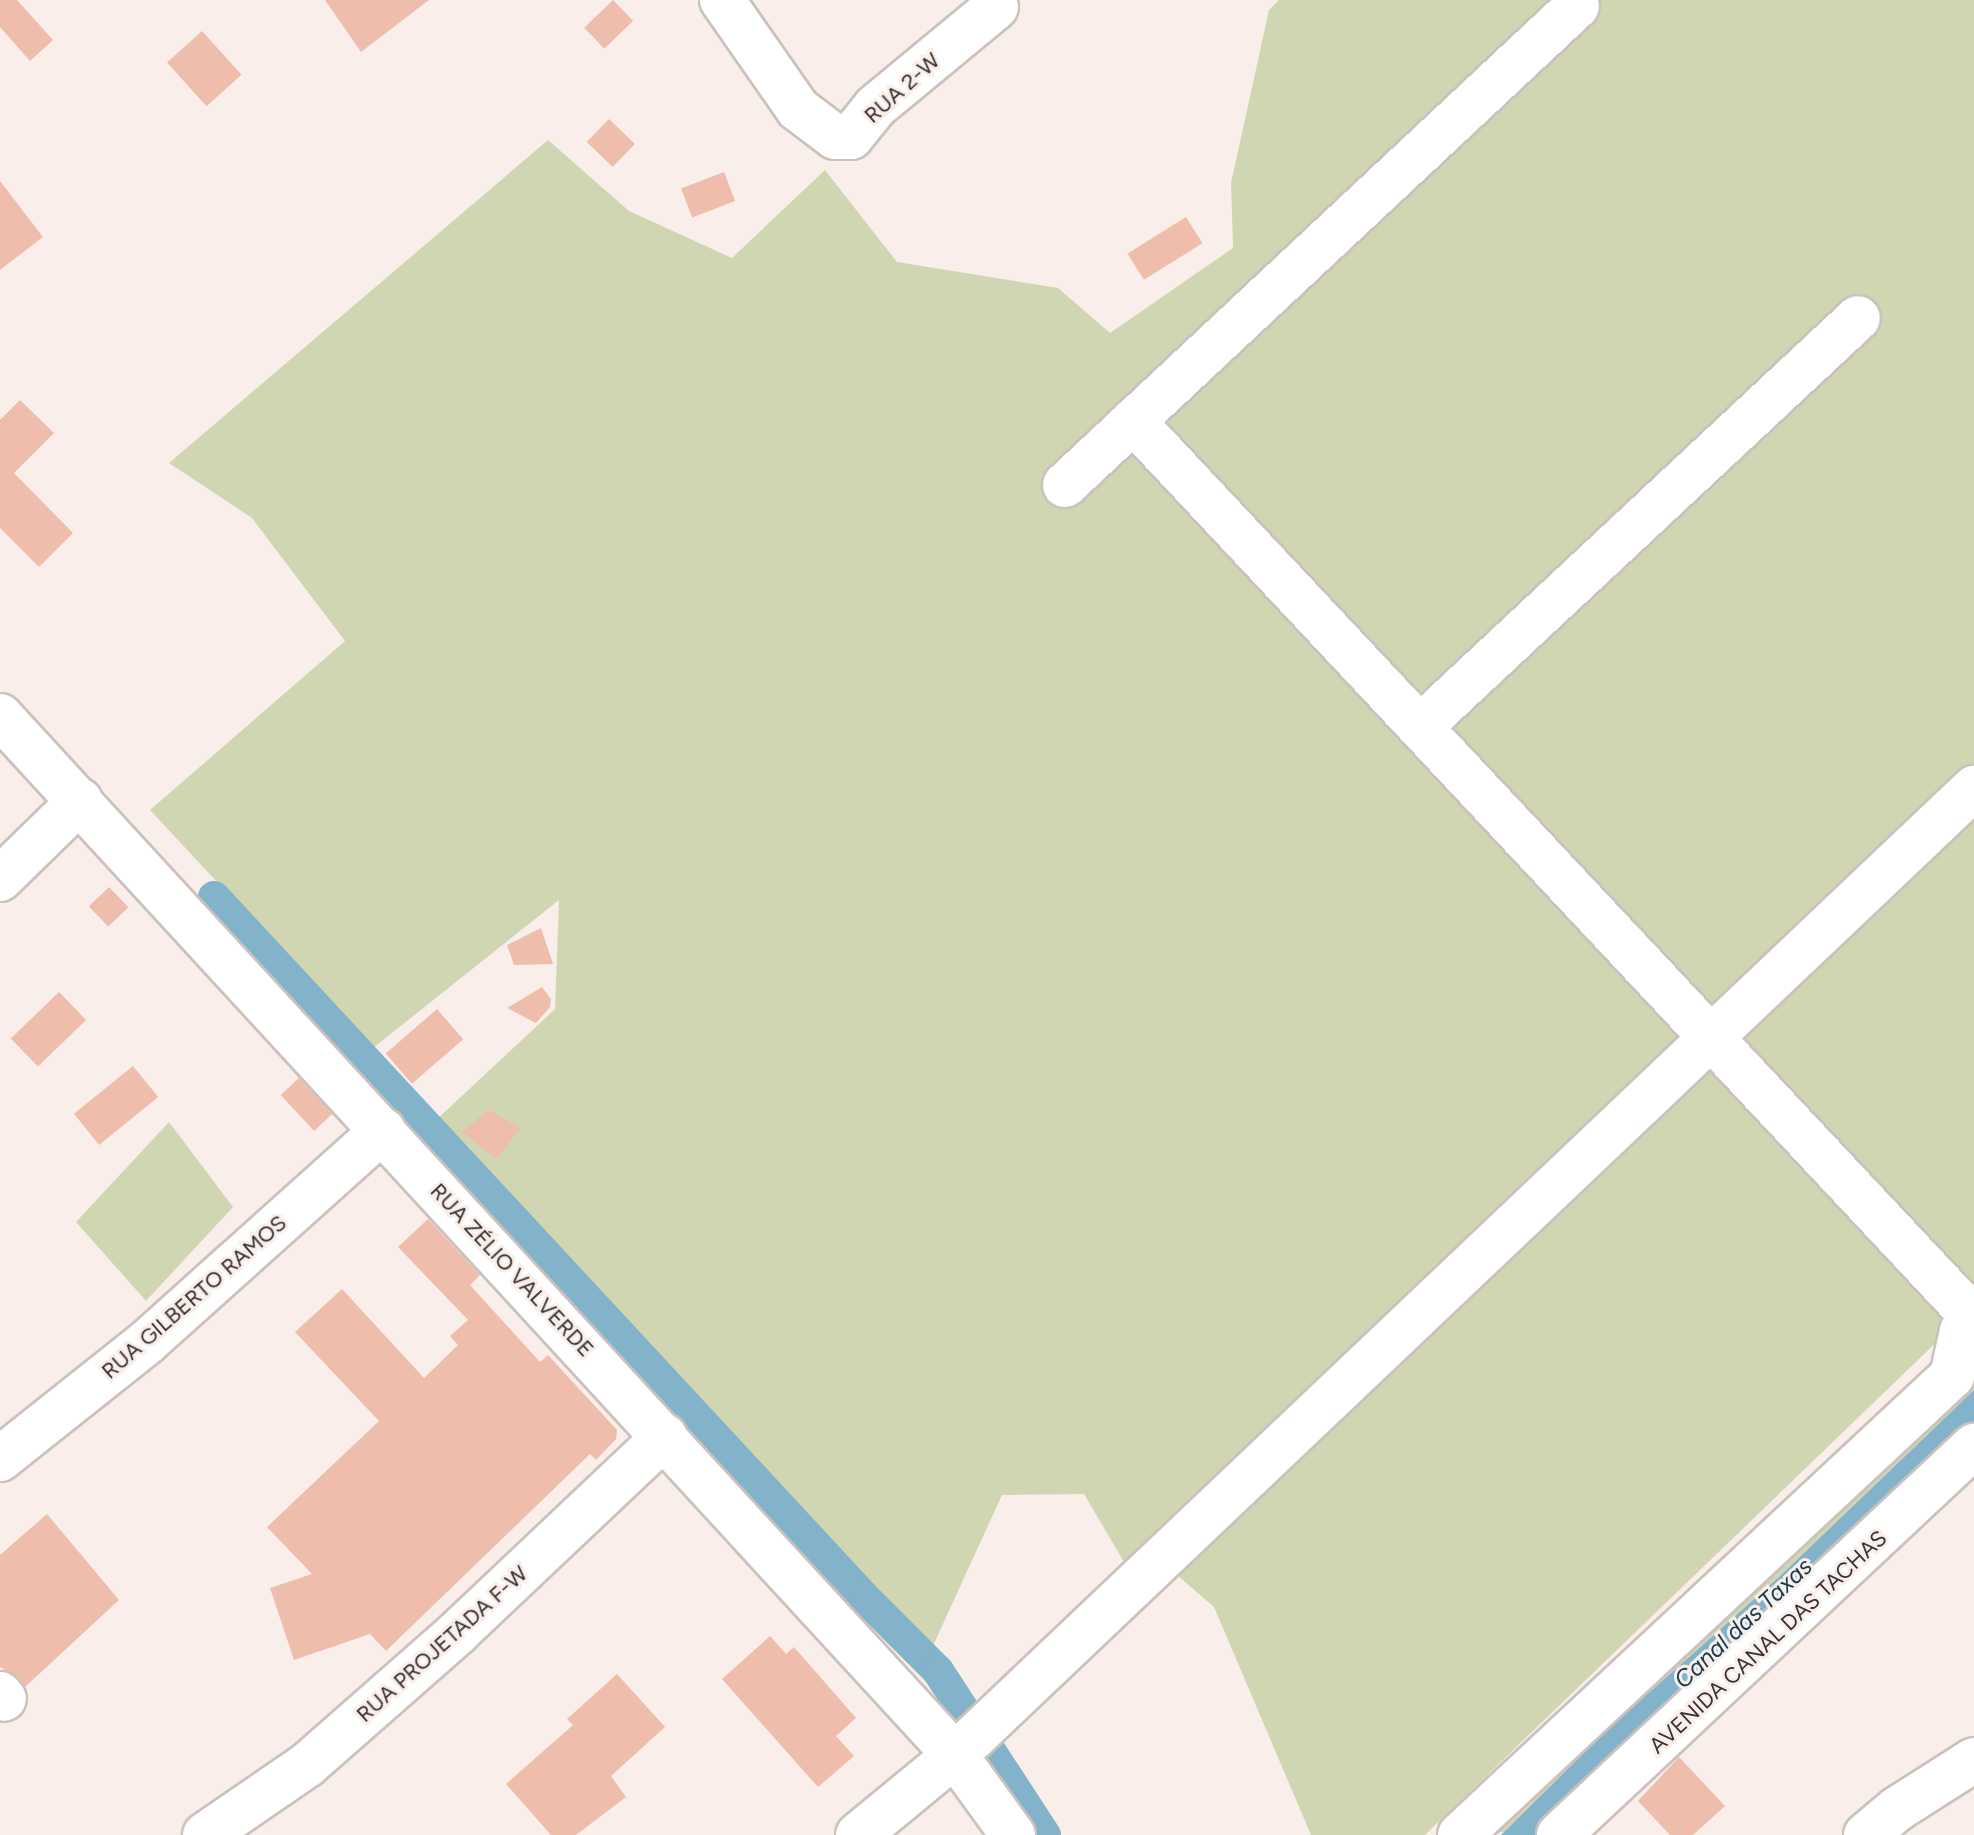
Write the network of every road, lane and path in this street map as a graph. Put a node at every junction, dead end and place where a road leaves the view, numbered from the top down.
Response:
1 (722, 0) edge
2 (996, 2) edge
3 (1577, 6) dead end
4 (1858, 318) dead end
5 (1133, 421) junction
6 (1065, 485) dead end
7 (0, 716) edge
8 (1420, 727) junction
9 (1974, 788) edge
10 (80, 801) junction
11 (0, 879) edge
12 (1711, 1037) junction
13 (383, 1130) junction
14 (1974, 1319) edge
15 (665, 1436) junction
16 (1974, 1446) edge
17 (0, 1459) edge
18 (955, 1755) junction
19 (1974, 1760) edge
20 (205, 1835) edge
21 (858, 1835) edge
22 (1013, 1835) edge
23 (1460, 1835) edge
24 (1559, 1835) edge
25 (1866, 1835) edge

1 - 2 street, RUA 2-W
3 - 5 street
4 - 8 street
5 - 6 street
5 - 8 street
7 - 10 street, RUA ZÉLIO VALVERDE
8 - 12 street
9 - 12 street
10 - 11 street
10 - 13 street, RUA ZÉLIO VALVERDE
12 - 14 street
12 - 18 street
13 - 15 street, RUA ZÉLIO VALVERDE
13 - 17 street, RUA GILBERTO RAMOS
14 - 23 street
15 - 18 street, RUA ZÉLIO VALVERDE
15 - 20 street, RUA PROJETADA F-W
16 - 24 street, AVENIDA CANAL DAS TACHAS
18 - 21 street
18 - 22 street, RUA ZÉLIO VALVERDE
19 - 25 street

